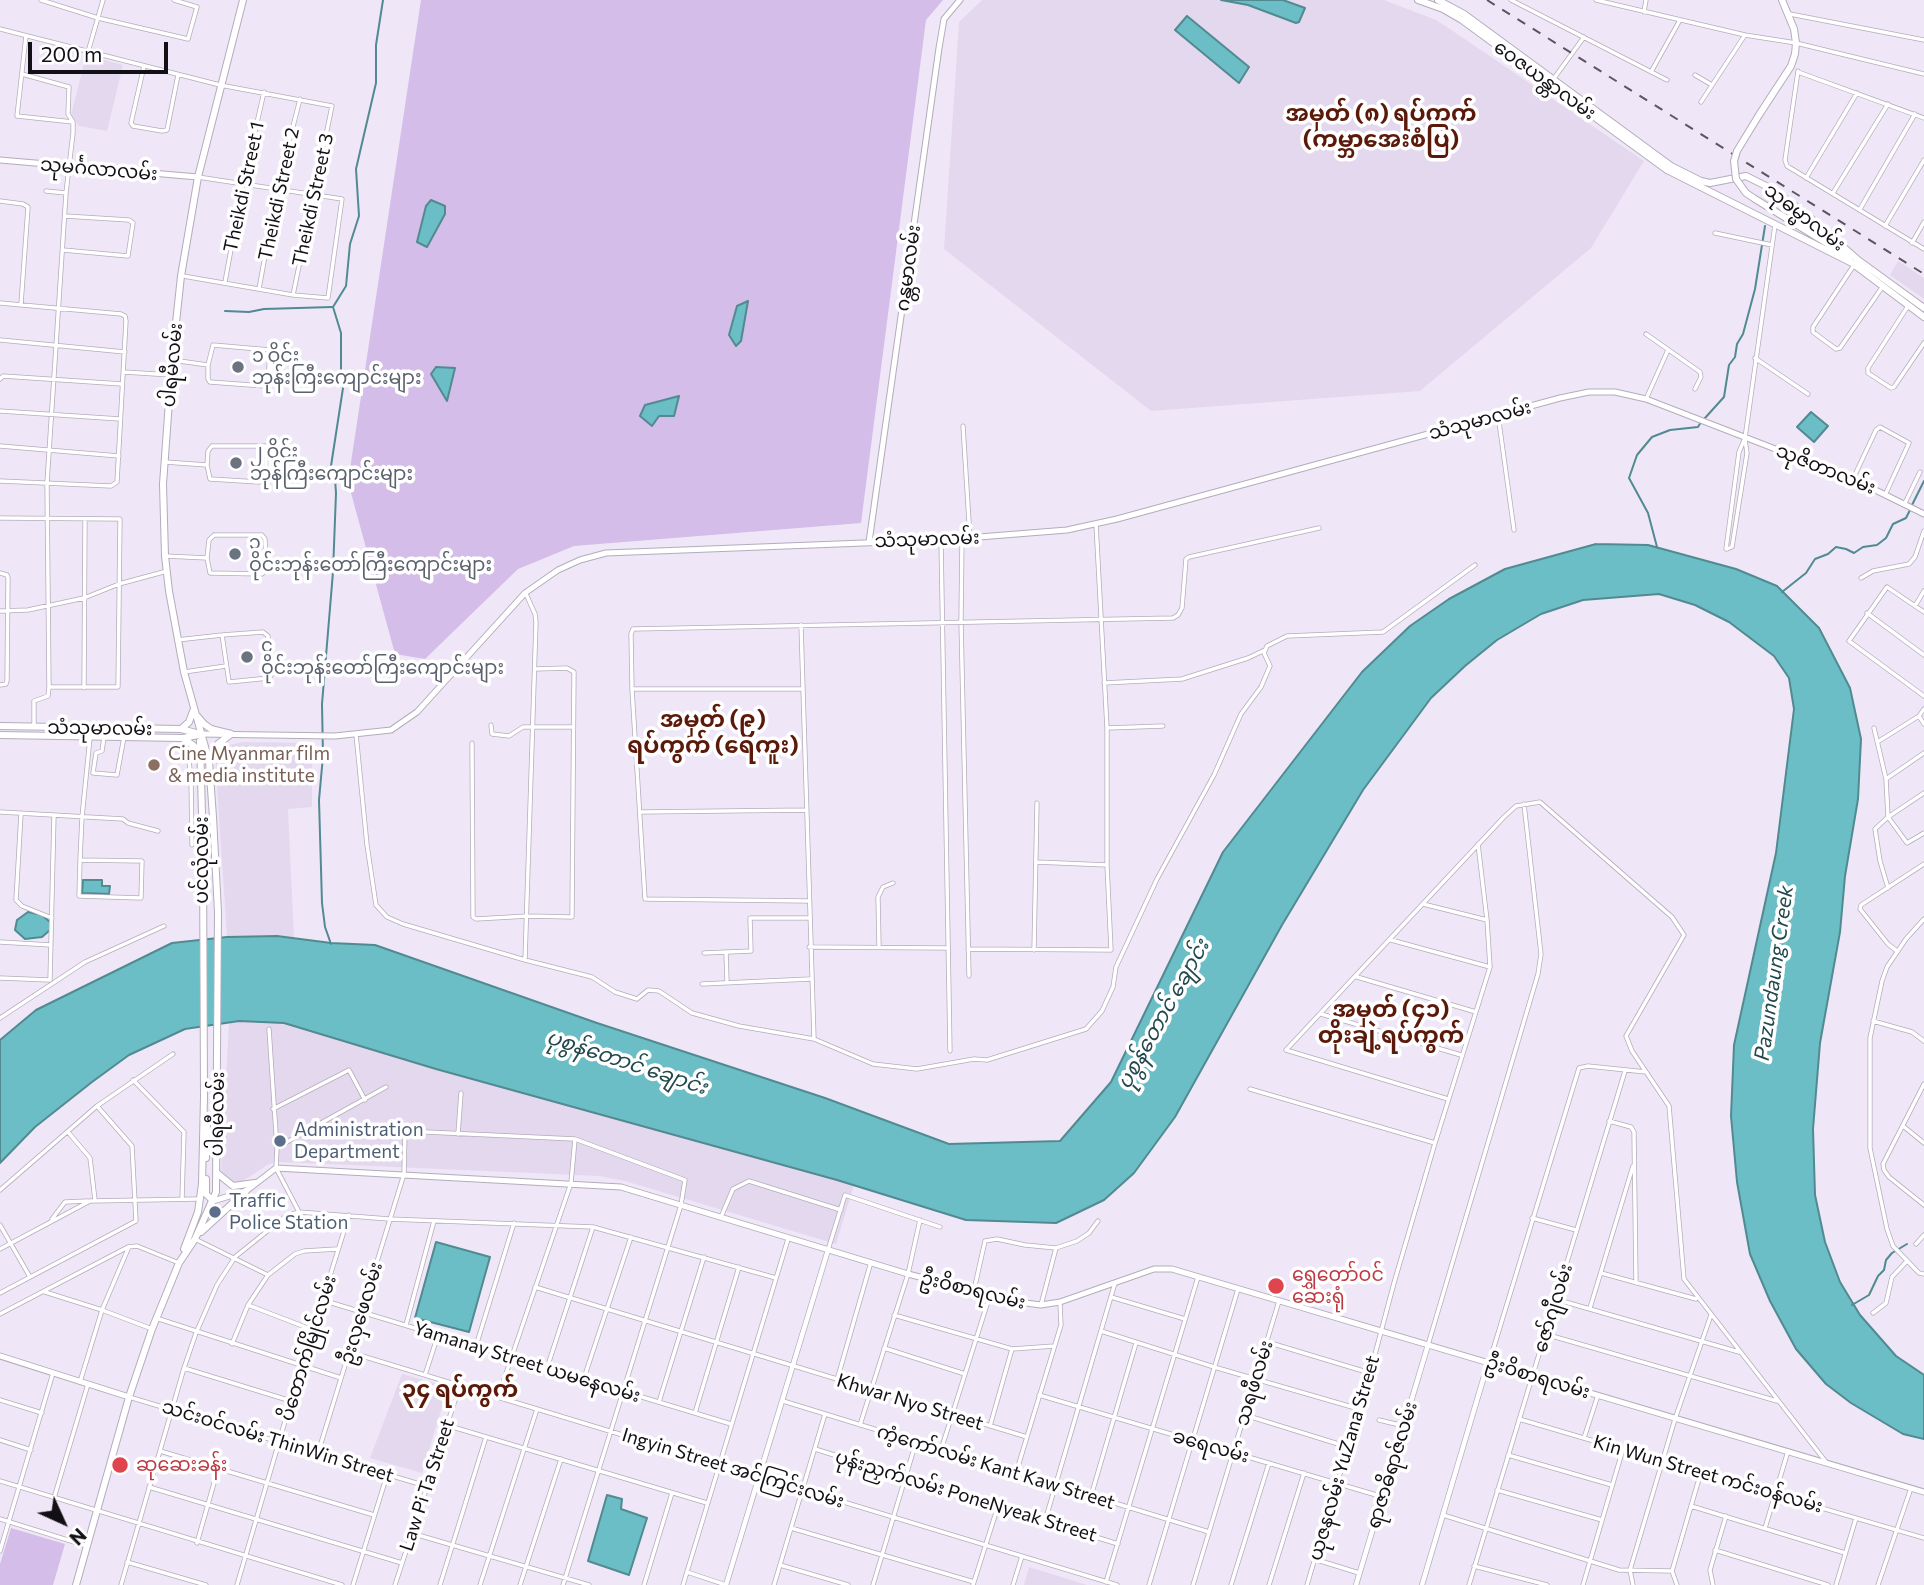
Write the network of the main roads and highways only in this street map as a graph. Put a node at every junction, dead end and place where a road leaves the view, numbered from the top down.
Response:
1 (243, 0) edge
2 (960, 0) edge
3 (1418, 0) edge
4 (1438, 0) edge
5 (1782, 0) edge
6 (1552, 82) junction
7 (0, 160) edge
8 (1669, 168) junction
9 (198, 177) junction
10 (1855, 263) junction
11 (1924, 308) edge
12 (1924, 317) edge
13 (1710, 423) joint
14 (1924, 514) edge
15 (869, 542) junction
16 (194, 709) junction
17 (0, 726) edge
18 (48, 726) junction
19 (181, 729) junction
20 (200, 734) junction
21 (231, 734) junction
22 (0, 735) edge
23 (48, 736) junction
24 (183, 738) junction
25 (209, 761) junction
26 (200, 763) junction
27 (218, 1056) joint
28 (202, 1058) joint
29 (204, 1097) junction
30 (217, 1172) junction
31 (255, 1183) junction
32 (246, 1191) junction
33 (213, 1201) junction
34 (194, 1225) junction
35 (195, 1239) junction
36 (179, 1264) junction
37 (0, 1356) edge
38 (129, 1397) junction
39 (1924, 1492) edge
40 (76, 1585) edge

1 - 9 main road, ပါရမီလမ်း
2 - 15 main road, ဂန္တမာလမ်း
3 - 6 main road, ဝေဇယန္တာလမ်း
4 - 6 main road, ဝေဇယန္တာလမ်း
5 - 10 main road, သုဓမ္မာလမ်း, bridge
6 - 8 main road, ဝေဇယန္တာလမ်း
7 - 9 main road, သုမင်္ဂလာလမ်း
8 - 10 main road, သုဓမ္မာလမ်း
8 - 10 main road, သုဓမ္မာလမ်း
9 - 16 main road, ပါရမီလမ်း
10 - 11 main road, သုဓမ္မာလမ်း
10 - 12 main road, သုဓမ္မာလမ်း
13 - 14 main road, သုဇိတာလမ်း
13 - 15 main road, သံသုမာလမ်း
15 - 21 main road, သံသုမာလမ်း
16 - 19 main road
16 - 20 main road, ပါရမီလမ်း
16 - 21 main road
17 - 18 main road, သံသုမာလမ်း
18 - 19 main road, သံသုမာလမ်း
18 - 23 main road
19 - 20 main road, သံသုမာလမ်း
20 - 21 main road, သံသုမာလမ်း
20 - 24 main road, သံသုမာလမ်း
20 - 25 main road, ပင်လုံလမ်း
20 - 26 main road, ပင်လုံလမ်း
21 - 25 main road
22 - 23 main road, သံသုမာလမ်း
23 - 24 main road, သံသုမာလမ်း
24 - 26 main road
25 - 27 main road, ပင်လုံလမ်း
26 - 28 main road, ပင်လုံလမ်း
27 - 30 main road, ပါရမီလမ်း
28 - 29 main road, ပါရမီလမ်း
29 - 33 main road
29 - 34 main road
30 - 31 main road
30 - 33 main road
31 - 32 main road
31 - 39 main road, ဦးဝိစာရလမ်း
32 - 33 main road
32 - 35 main road
33 - 34 main road
33 - 35 main road
34 - 36 main road
35 - 36 main road
36 - 38 main road
37 - 38 main road
38 - 40 main road

